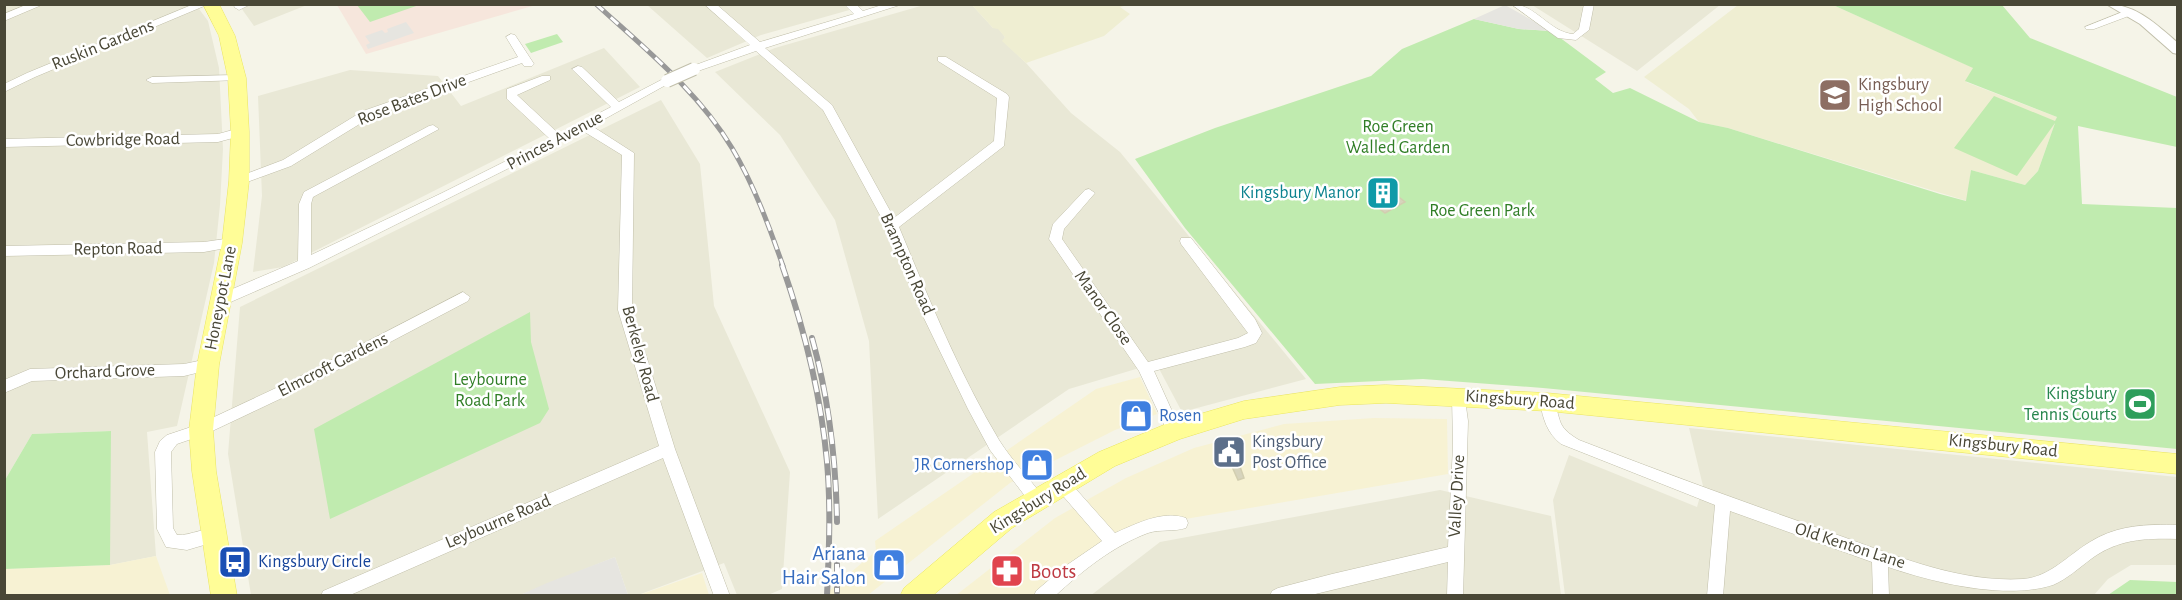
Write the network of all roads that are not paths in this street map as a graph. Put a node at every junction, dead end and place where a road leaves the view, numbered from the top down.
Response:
1 (39, 4) edge
2 (204, 4) edge
3 (211, 4) edge
4 (709, 4) edge
5 (849, 4) edge
6 (898, 4) edge
7 (1516, 4) edge
8 (1589, 4) edge
9 (2112, 4) edge
10 (2136, 8) edge
11 (861, 15) junction
12 (4, 18) edge
13 (2090, 27) dead end
14 (511, 37) dead end
15 (756, 47) junction
16 (2178, 50) edge
17 (942, 59) dead end
18 (578, 69) dead end
19 (237, 78) junction
20 (546, 78) dead end
21 (152, 80) dead end
22 (4, 89) edge
23 (618, 107) junction
24 (584, 126) junction
25 (433, 129) dead end
26 (240, 132) junction
27 (558, 140) junction
28 (4, 142) edge
29 (239, 181) junction
30 (1089, 193) dead end
31 (892, 226) junction
32 (1186, 241) dead end
33 (232, 243) junction
34 (4, 251) edge
35 (304, 265) junction
36 (463, 297) dead end
37 (221, 300) junction
38 (208, 365) junction
39 (1145, 368) junction
40 (4, 387) edge
41 (1459, 396) junction
42 (1547, 402) junction
43 (201, 430) junction
44 (1174, 431) junction
45 (667, 449) junction
46 (2178, 464) edge
47 (1062, 484) junction
48 (1036, 499) junction
49 (1724, 503) junction
50 (1180, 523) dead end
51 (2178, 532) edge
52 (215, 535) junction
53 (1113, 542) junction
54 (1455, 553) junction
55 (1880, 557) junction
56 (224, 596) edge
57 (329, 596) edge
58 (722, 596) edge
59 (913, 596) edge
60 (1042, 596) edge
61 (1278, 596) edge
62 (1455, 596) edge
63 (1715, 596) edge
64 (1881, 596) edge

1 - 12 street
2 - 22 street, Ruskin Gardens
3 - 19 main road, Honeypot Lane
4 - 15 street, Brampton Road
5 - 11 street
6 - 11 street, Princes Avenue
7 - 8 street
9 - 10 street
10 - 13 street
10 - 16 street
11 - 15 street, Princes Avenue
14 - 29 street, Rose Bates Drive
15 - 23 street, Princes Avenue, bridge
15 - 31 street, Brampton Road
17 - 31 street
18 - 23 street
19 - 21 street
19 - 26 main road, Honeypot Lane
20 - 27 street
23 - 24 street, Princes Avenue
24 - 27 street, Princes Avenue
24 - 45 street, Berkeley Road
25 - 35 street
26 - 28 street, Cowbridge Road
26 - 29 main road, Honeypot Lane
27 - 35 street, Princes Avenue
29 - 33 main road, Honeypot Lane
30 - 39 street, Manor Close
31 - 48 street, Brampton Road
32 - 39 street
33 - 34 street, Repton Road
33 - 37 main road, Honeypot Lane
35 - 37 street, Princes Avenue
36 - 43 street, Elmcroft Gardens
37 - 38 main road, Honeypot Lane
38 - 40 street, Orchard Grove
38 - 43 main road, Honeypot Lane
39 - 44 street, Manor Close
41 - 42 main road, Kingsbury Road
41 - 44 main road, Kingsbury Road
41 - 54 street, Valley Drive
42 - 46 main road, Kingsbury Road
42 - 49 street, Old Kenton Lane
43 - 52 main road, Honeypot Lane
43 - 52 street, Elmcroft Gardens
44 - 47 main road, Kingsbury Road
45 - 57 street, Leybourne Road
45 - 58 street, Berkeley Road
47 - 48 main road, Kingsbury Road
47 - 53 street
48 - 59 main road, Kingsbury Road
49 - 55 street, Old Kenton Lane
49 - 63 street
50 - 53 street
51 - 55 street, Old Kenton Lane
52 - 56 main road, Honeypot Lane
53 - 60 street
54 - 61 street
54 - 62 street, Valley Drive
55 - 64 street

